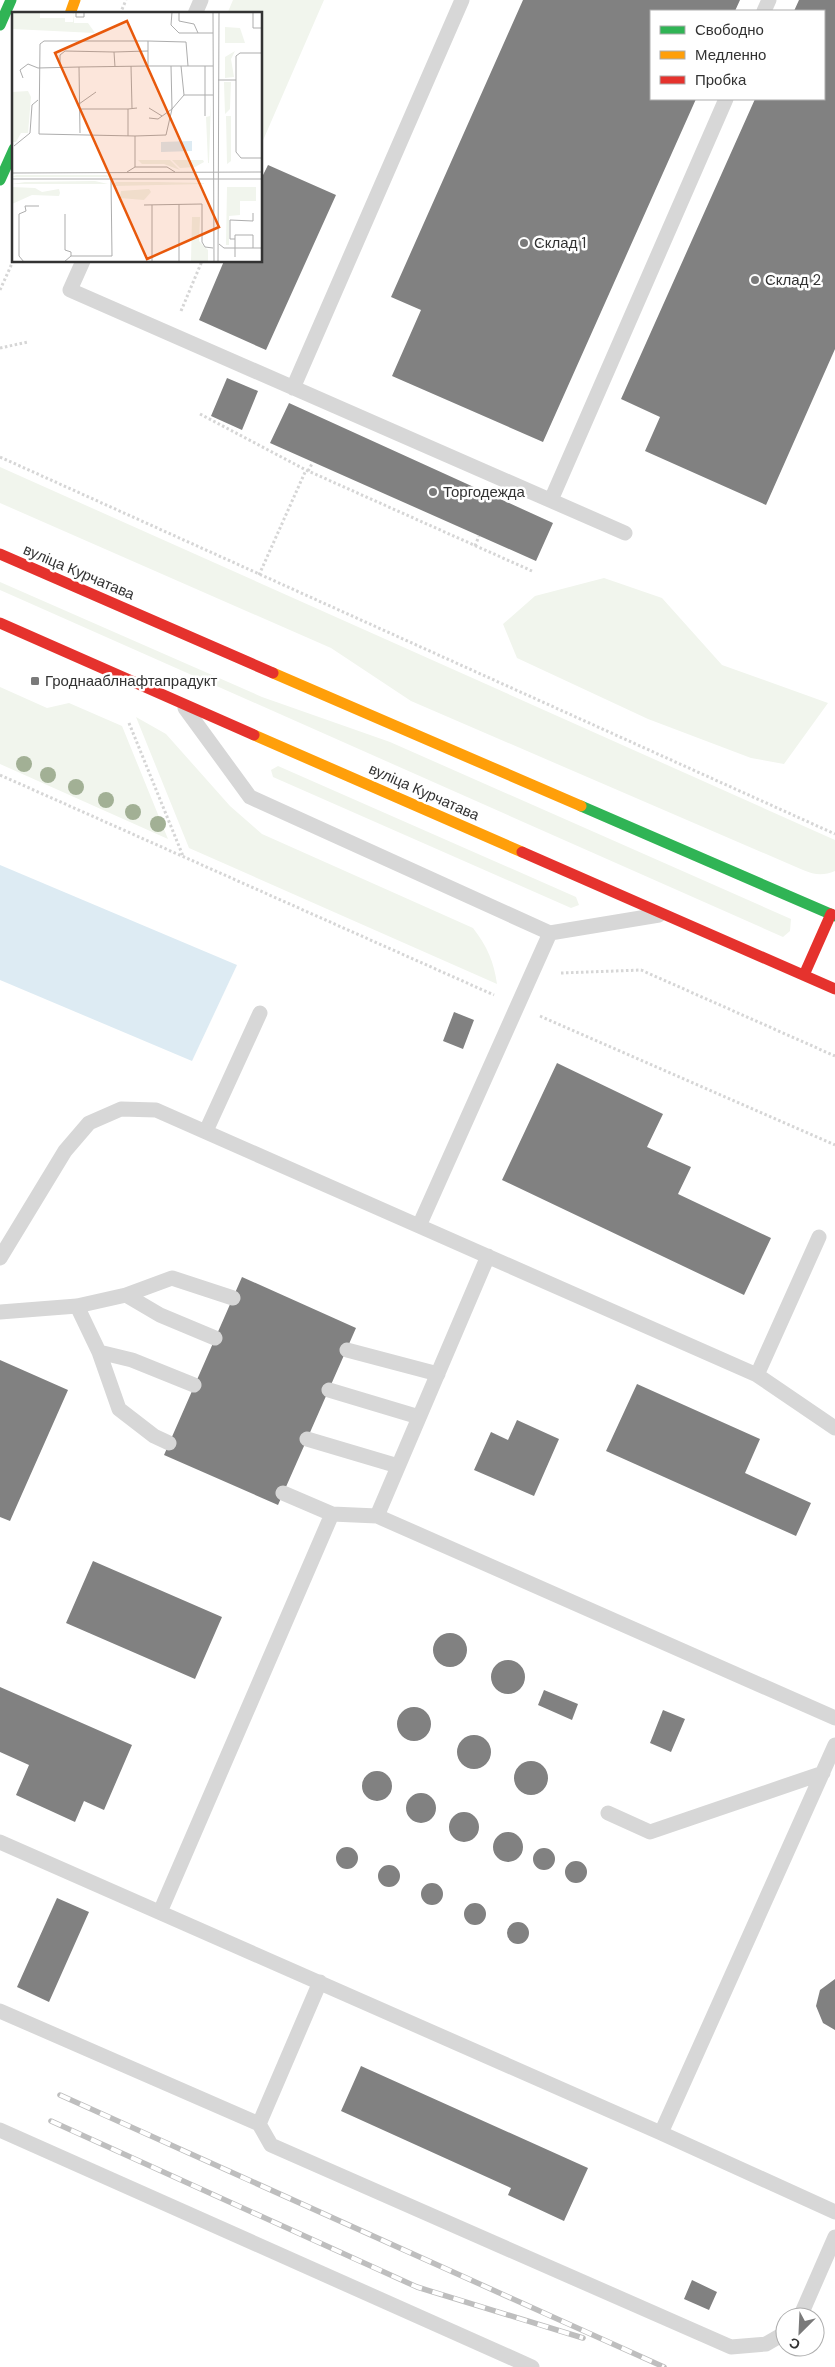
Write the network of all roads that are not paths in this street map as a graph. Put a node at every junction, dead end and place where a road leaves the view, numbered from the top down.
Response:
1 (11, 0) edge
2 (75, 0) edge
3 (201, 0) edge
4 (462, 0) edge
5 (71, 12) edge
6 (196, 12) edge
7 (0, 25) edge
8 (726, 100) edge
9 (12, 153) edge
10 (0, 180) edge
11 (83, 262) edge
12 (293, 388) junction
13 (551, 500) junction
14 (625, 533) dead end
15 (0, 554) edge
16 (0, 622) edge
17 (178, 699) junction
18 (834, 911) edge
19 (662, 914) junction
20 (550, 933) junction
21 (804, 975) junction
22 (835, 989) edge
23 (260, 1013) dead end
24 (206, 1131) junction
25 (419, 1226) junction
26 (819, 1237) dead end
27 (488, 1256) junction
28 (0, 1258) edge
29 (126, 1295) junction
30 (233, 1298) dead end
31 (77, 1306) junction
32 (0, 1312) edge
33 (215, 1338) dead end
34 (347, 1350) dead end
35 (99, 1352) junction
36 (438, 1374) junction
37 (758, 1375) junction
38 (194, 1385) dead end
39 (329, 1390) dead end
40 (419, 1417) junction
41 (835, 1428) edge
42 (307, 1439) dead end
43 (169, 1442) dead end
44 (398, 1466) junction
45 (284, 1493) dead end
46 (332, 1514) junction
47 (377, 1516) junction
48 (835, 1718) edge
49 (835, 1745) edge
50 (823, 1773) junction
51 (608, 1813) dead end
52 (0, 1842) edge
53 (160, 1912) junction
54 (320, 1982) junction
55 (0, 2011) edge
56 (259, 2124) junction
57 (0, 2130) edge
58 (661, 2133) junction
59 (835, 2212) edge
60 (835, 2237) edge
61 (804, 2307) edge
62 (775, 2339) edge
63 (532, 2367) edge

1 - 7 main road
2 - 5 main road
3 - 6 lane
4 - 12 lane
8 - 13 lane
9 - 10 main road
11 - 12 lane
12 - 13 lane
13 - 14 lane
15 - 18 main road, вуліца Курчатава
16 - 17 main road, вуліца Курчатава
17 - 19 main road, вуліца Курчатава
17 - 20 lane
18 - 21 main road
19 - 20 lane
19 - 21 main road, вуліца Курчатава
20 - 25 lane
21 - 22 main road, вуліца Курчатава
23 - 24 lane
24 - 25 lane
24 - 28 lane
25 - 27 lane
26 - 37 lane
27 - 36 lane
27 - 37 lane
29 - 30 lane
29 - 31 lane
29 - 33 lane
31 - 32 lane
31 - 35 lane
34 - 36 lane
35 - 38 lane
35 - 43 lane
36 - 40 lane
37 - 41 lane
39 - 40 lane
40 - 44 lane
42 - 44 lane
44 - 47 lane
45 - 46 lane
46 - 47 lane
46 - 53 lane
47 - 48 lane
49 - 50 lane
50 - 51 lane
50 - 58 lane
52 - 53 lane
53 - 54 lane
54 - 56 lane
54 - 58 lane
55 - 56 lane
56 - 62 lane
57 - 63 lane
58 - 59 lane
60 - 61 lane

